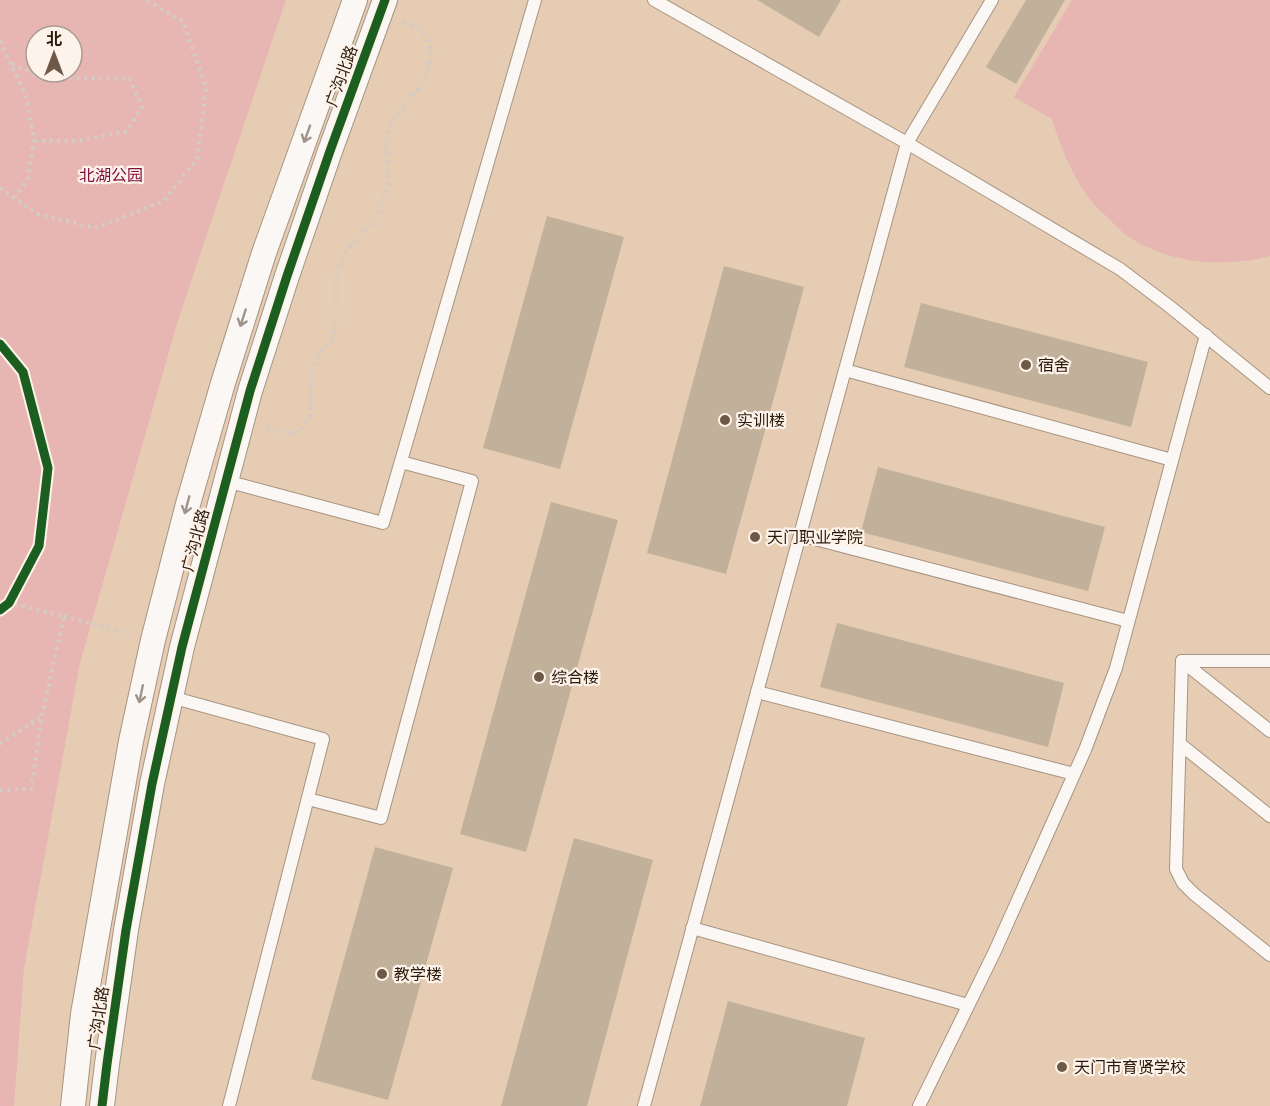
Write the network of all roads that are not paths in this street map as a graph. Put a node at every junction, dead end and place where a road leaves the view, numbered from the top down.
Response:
1 (355, 0) edge
2 (534, 0) edge
3 (654, 0) edge
4 (992, 0) edge
5 (384, 5) edge
6 (907, 143) junction
7 (1206, 335) junction
8 (845, 370) junction
9 (1270, 388) edge
10 (1172, 460) junction
11 (401, 462) junction
12 (226, 481) junction
13 (800, 535) junction
14 (1128, 621) junction
15 (1182, 661) junction
16 (1270, 661) edge
17 (757, 692) junction
18 (171, 697) junction
19 (1270, 731) edge
20 (1180, 744) junction
21 (1074, 774) junction
22 (308, 799) junction
23 (1270, 816) edge
24 (692, 928) junction
25 (1270, 955) edge
26 (968, 1005) junction
27 (73, 1106) edge
28 (102, 1106) edge
29 (229, 1106) edge
30 (644, 1106) edge
31 (919, 1106) edge

1 -> 27 street, 广沟北路
2 - 11 lane
3 - 6 lane
4 - 6 lane
5 - 12 street, 广沟北路
6 - 7 lane
6 - 8 lane
7 - 9 lane
7 - 10 lane
8 - 10 lane
8 - 13 lane
10 - 14 lane
11 - 12 lane
11 - 22 lane
12 - 18 street, 广沟北路
13 - 14 lane
13 - 17 lane
14 - 21 lane
15 - 16 lane
15 - 19 lane
15 - 20 lane
17 - 21 lane
17 - 24 lane
18 - 22 lane
18 - 28 street, 广沟北路
20 - 23 lane
20 - 25 lane
21 - 26 lane
22 - 29 lane
24 - 26 lane
24 - 30 lane
26 - 31 lane

